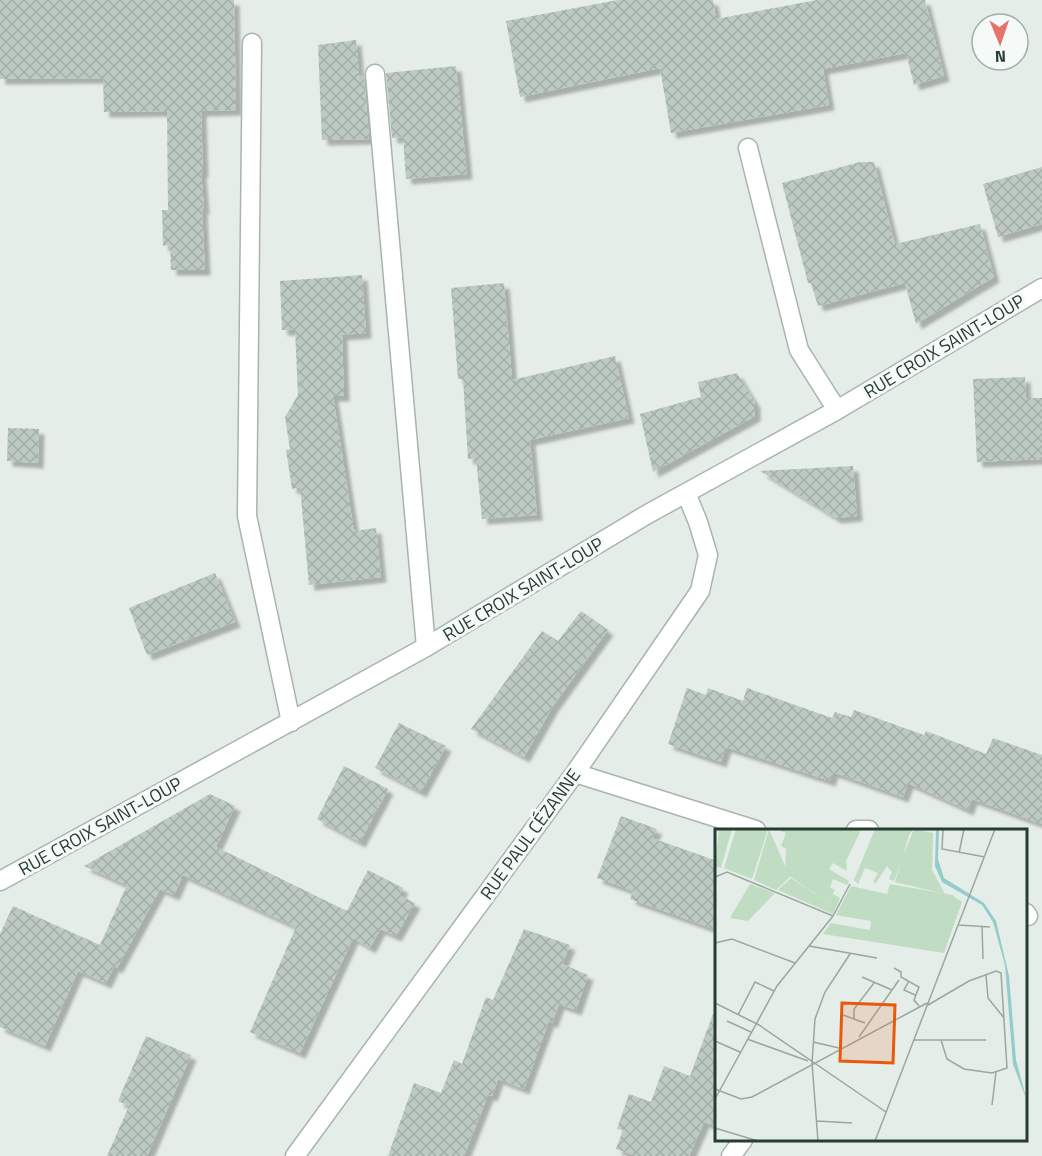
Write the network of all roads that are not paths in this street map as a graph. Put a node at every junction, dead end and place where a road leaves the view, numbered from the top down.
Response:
1 (252, 44) dead end
2 (375, 74) dead end
3 (748, 148) dead end
4 (1042, 288) edge
5 (837, 410) junction
6 (686, 494) junction
7 (426, 647) junction
8 (291, 722) junction
9 (575, 773) junction
10 (750, 829) edge
11 (0, 881) edge
12 (742, 1141) edge
13 (295, 1156) edge
14 (731, 1156) edge

1 - 8 street
2 - 7 street
3 - 5 street
4 - 5 street, RUE CROIX SAINT-LOUP
5 - 6 street, RUE CROIX SAINT-LOUP
6 - 7 street, RUE CROIX SAINT-LOUP
6 - 9 street, RUE PAUL CÉZANNE
7 - 8 street, RUE CROIX SAINT-LOUP
8 - 11 street, RUE CROIX SAINT-LOUP
9 - 10 street
9 - 13 street, RUE PAUL CÉZANNE
12 - 14 street

